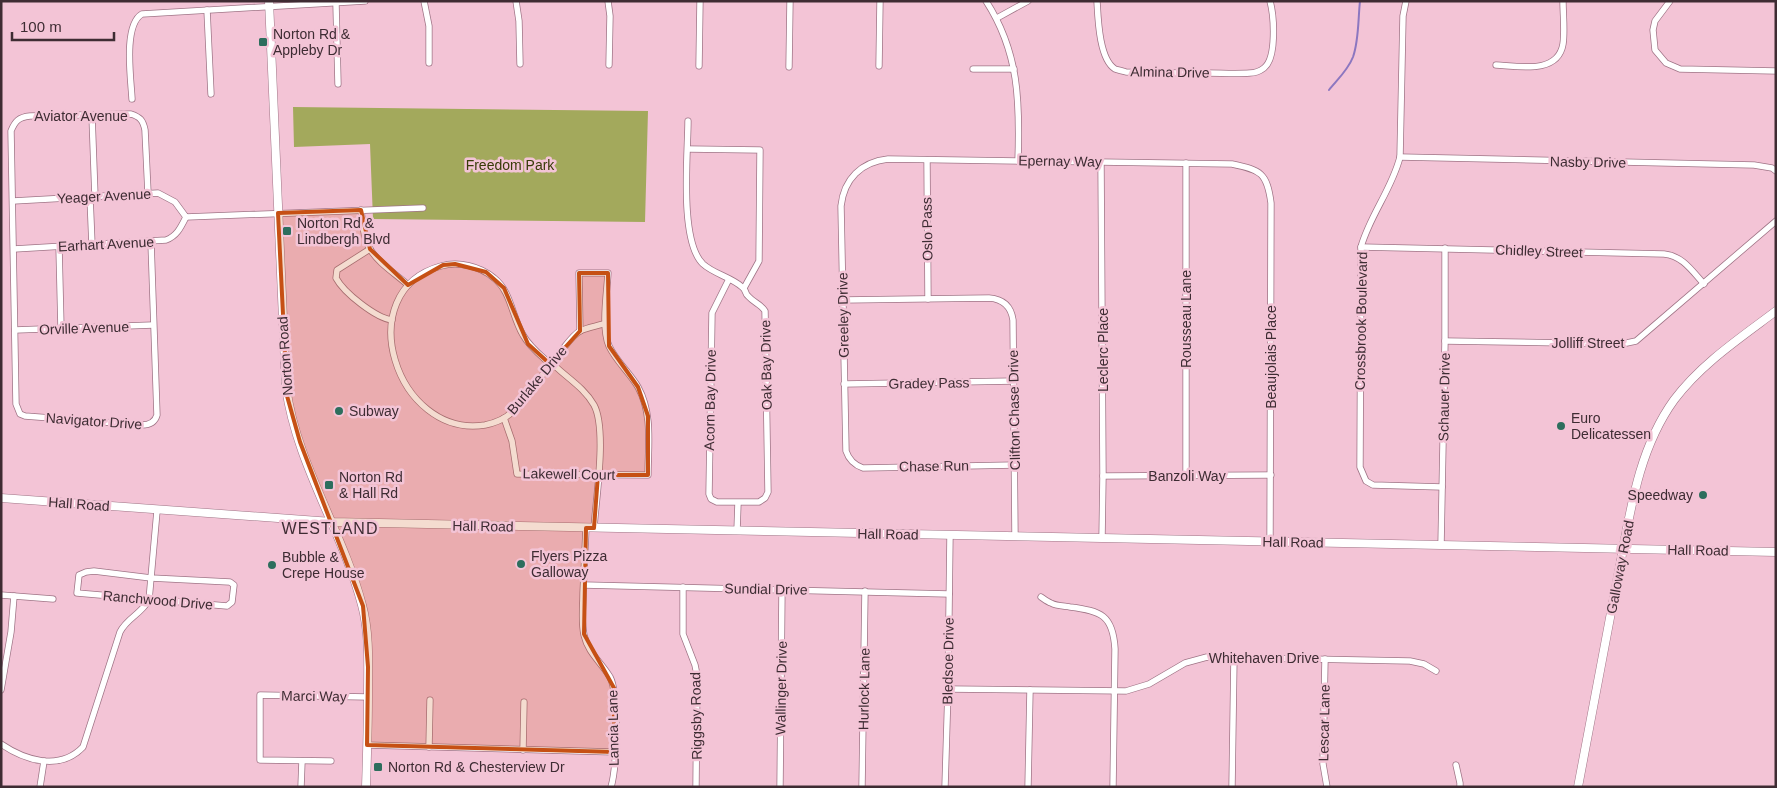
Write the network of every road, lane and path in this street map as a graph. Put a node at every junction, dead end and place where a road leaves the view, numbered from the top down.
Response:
1 (364, 1) edge
2 (424, 1) edge
3 (516, 1) edge
4 (608, 1) edge
5 (700, 1) edge
6 (790, 1) edge
7 (880, 1) edge
8 (986, 1) edge
9 (1028, 1) edge
10 (1097, 1) edge
11 (1270, 1) edge
12 (1406, 1) edge
13 (1563, 1) edge
14 (1670, 1) edge
15 (270, 4) edge
16 (336, 4) junction
17 (207, 10) junction
18 (997, 18) junction
19 (429, 63) dead end
20 (520, 64) dead end
21 (609, 65) dead end
22 (1496, 65) dead end
23 (699, 66) dead end
24 (879, 66) dead end
25 (790, 67) dead end
26 (973, 69) dead end
27 (1014, 69) junction
28 (1776, 71) edge
29 (338, 84) dead end
30 (211, 94) dead end
31 (132, 99) dead end
32 (92, 116) junction
33 (688, 121) dead end
34 (688, 149) junction
35 (1400, 157) junction
36 (927, 160) junction
37 (1018, 161) junction
38 (1102, 162) junction
39 (1186, 163) junction
40 (859, 170) joint
41 (1776, 171) edge
42 (1262, 174) joint
43 (148, 193) junction
44 (92, 197) junction
45 (13, 201) junction
46 (422, 208) dead end
47 (361, 210) junction
48 (278, 213) junction
49 (186, 217) junction
50 (1776, 221) edge
51 (151, 242) junction
52 (92, 245) junction
53 (59, 247) junction
54 (1361, 247) junction
55 (1445, 248) junction
56 (14, 249) junction
57 (370, 249) junction
58 (729, 279) junction
59 (1704, 284) junction
60 (408, 285) junction
61 (744, 288) junction
62 (928, 299) junction
63 (843, 300) junction
64 (1776, 311) edge
65 (392, 320) junction
66 (606, 324) junction
67 (153, 325) junction
68 (61, 328) junction
69 (15, 330) junction
70 (580, 331) junction
71 (1445, 341) junction
72 (550, 364) junction
73 (1014, 381) junction
74 (844, 384) junction
75 (504, 418) junction
76 (853, 463) joint
77 (1015, 465) junction
78 (598, 475) junction
79 (1271, 475) junction
80 (1103, 476) junction
81 (1186, 476) junction
82 (1442, 487) junction
83 (1, 498) edge
84 (738, 503) junction
85 (157, 511) junction
86 (332, 522) junction
87 (586, 528) junction
88 (594, 528) junction
89 (737, 531) junction
90 (950, 535) junction
91 (1015, 536) junction
92 (1102, 538) junction
93 (1270, 542) junction
94 (1441, 545) junction
95 (1624, 549) junction
96 (1776, 552) edge
97 (151, 578) junction
98 (584, 585) junction
99 (683, 587) junction
100 (782, 589) junction
101 (865, 590) junction
102 (949, 594) junction
103 (1, 595) edge
104 (14, 596) junction
105 (1041, 597) dead end
106 (53, 599) dead end
107 (149, 599) junction
108 (1234, 657) junction
109 (1324, 659) junction
110 (1436, 671) dead end
111 (948, 689) junction
112 (1, 690) edge
113 (1030, 690) junction
114 (1114, 692) junction
115 (368, 696) junction
116 (430, 700) dead end
117 (524, 702) dead end
118 (1, 744) edge
119 (368, 745) junction
120 (429, 747) junction
121 (523, 750) junction
122 (614, 752) junction
123 (44, 761) junction
124 (302, 761) junction
125 (331, 761) dead end
126 (1456, 765) dead end
127 (40, 787) edge
128 (301, 787) edge
129 (366, 787) edge
130 (611, 787) edge
131 (696, 787) edge
132 (780, 787) edge
133 (862, 787) edge
134 (945, 787) edge
135 (1028, 787) edge
136 (1113, 787) edge
137 (1232, 787) edge
138 (1327, 787) edge
139 (1460, 787) edge
140 (1578, 787) edge

1 - 16 street
2 - 19 street
3 - 20 street
4 - 21 street
5 - 23 street
6 - 25 street
7 - 24 street
8 - 18 street
9 - 18 street
10 - 11 street, Almina Drive
12 - 35 street, Crossbrook Boulevard
13 - 22 street
14 - 28 street
15 - 16 street
15 - 17 street
15 - 48 street, Norton Road
16 - 29 street
17 - 30 street
17 - 31 street
18 - 27 street
26 - 27 street
27 - 37 street
32 - 43 street, Aviator Avenue
32 - 44 street
32 - 45 street, Aviator Avenue
33 - 34 street, Oak Bay Drive
34 - 58 street, Oak Bay Drive
34 - 61 street
35 - 41 street, Nasby Drive
35 - 54 street, Crossbrook Boulevard
36 - 37 street, Epernay Way
36 - 40 street, Epernay Way
36 - 62 street, Oslo Pass
37 - 38 street, Epernay Way
38 - 39 street, Epernay Way
38 - 80 street, Leclerc Place
39 - 42 street, Epernay Way
39 - 81 street, Rousseau Lane
40 - 63 street, Greeley Drive
42 - 79 street, Beaujolais Place
43 - 44 street, Yeager Avenue
43 - 49 street, Yeager Avenue
44 - 45 street, Yeager Avenue
44 - 52 street
45 - 56 street, Aviator Avenue
46 - 47 street
47 - 48 street
47 - 57 street
48 - 49 street
48 - 86 street, Norton Road
49 - 51 street, Earhart Avenue
50 - 59 street, Jolliff Street
51 - 52 street, Earhart Avenue
51 - 67 street, Navigator Drive
52 - 53 street, Earhart Avenue
53 - 56 street, Earhart Avenue
53 - 68 street
54 - 55 street, Chidley Street
54 - 82 street, Crossbrook Boulevard
55 - 59 street, Chidley Street
55 - 71 street, Schauer Drive
56 - 69 street, Navigator Drive
57 - 60 street
57 - 65 street
58 - 61 street, Oak Bay Drive
58 - 84 street, Acorn Bay Drive
59 - 71 street, Jolliff Street
60 - 65 street, Burlake Drive
60 - 72 street
61 - 84 street, Oak Bay Drive
62 - 63 street
62 - 73 street, Clifton Chase Drive
63 - 74 street, Greeley Drive
64 - 95 street, Galloway Road
65 - 75 street, Burlake Drive
66 - 70 street
66 - 70 street
66 - 78 street, Lakewell Court
67 - 68 street, Orville Avenue
67 - 69 street, Navigator Drive
68 - 69 street, Orville Avenue
70 - 72 street, Burlake Drive
71 - 82 street, Schauer Drive
72 - 75 street, Burlake Drive
72 - 78 street
73 - 74 street, Gradey Pass
73 - 77 street, Clifton Chase Drive
74 - 76 street, Greeley Drive
75 - 78 street, Lakewell Court
76 - 77 street, Chase Run
77 - 91 street, Clifton Chase Drive
78 - 88 street
79 - 81 street, Banzoli Way
79 - 93 street, Beaujolais Place
80 - 81 street, Banzoli Way
80 - 92 street, Leclerc Place
82 - 94 street, Schauer Drive
83 - 85 street, Hall Road
84 - 89 street
85 - 86 street, Hall Road
85 - 97 street
86 - 87 street, Hall Road
86 - 115 street, Norton Road
87 - 88 street, Hall Road
87 - 98 street, Lancia Lane
88 - 89 street, Hall Road
89 - 90 street, Hall Road
90 - 91 street, Hall Road
90 - 102 street, Bledsoe Drive
91 - 92 street, Hall Road
92 - 93 street, Hall Road
93 - 94 street, Hall Road
94 - 95 street, Hall Road
95 - 96 street, Hall Road
95 - 140 street, Galloway Road
97 - 107 street
97 - 107 street, Ranchwood Drive
97 - 107 street, Ranchwood Drive
98 - 99 street, Sundial Drive
98 - 122 street, Lancia Lane
99 - 100 street, Sundial Drive
99 - 131 street, Riggsby Road
100 - 101 street, Sundial Drive
100 - 132 street, Wallinger Drive
101 - 102 street, Sundial Drive
101 - 133 street, Hurlock Lane
102 - 111 street, Bledsoe Drive
103 - 104 street
104 - 106 street
104 - 112 street
105 - 114 street
107 - 123 street
108 - 109 street, Whitehaven Drive
108 - 114 street, Whitehaven Drive
108 - 137 street
109 - 110 street, Whitehaven Drive
109 - 138 street, Lescar Lane
111 - 113 street, Whitehaven Drive
111 - 134 street, Bledsoe Drive
113 - 114 street, Whitehaven Drive
113 - 135 street
114 - 136 street
115 - 119 street, Norton Road
115 - 124 street, Marci Way
116 - 120 street
117 - 121 street
118 - 123 street
119 - 120 street
119 - 129 street, Norton Road
120 - 121 street
121 - 122 street
122 - 130 street, Lancia Lane
123 - 127 street
124 - 125 street
124 - 128 street
126 - 139 street

